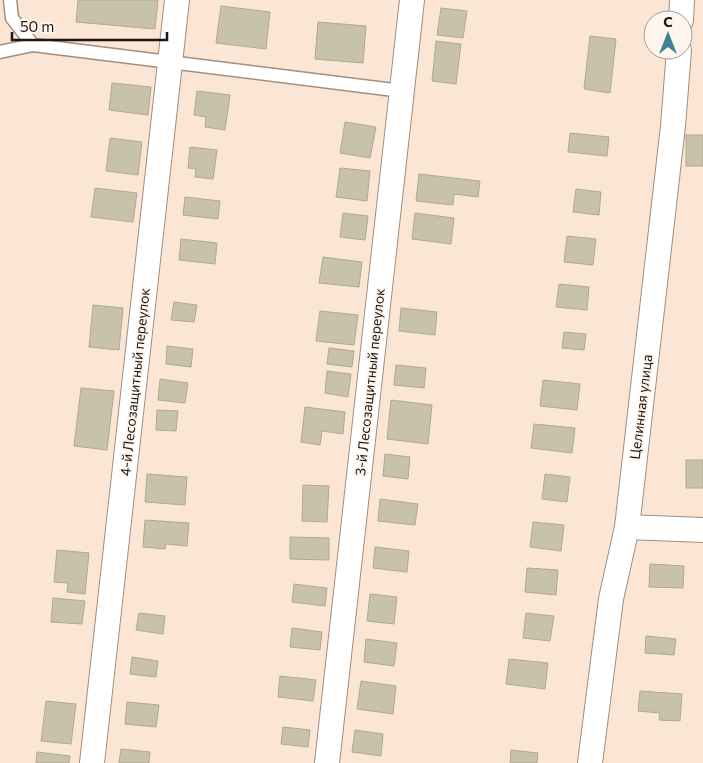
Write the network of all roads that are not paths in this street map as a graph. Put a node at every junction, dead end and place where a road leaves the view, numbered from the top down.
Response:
1 (10, 0) edge
2 (177, 0) edge
3 (412, 0) edge
4 (33, 44) junction
5 (0, 52) edge
6 (678, 60) edge
7 (170, 62) junction
8 (402, 91) junction
9 (627, 527) junction
10 (703, 530) edge
11 (92, 763) edge
12 (327, 763) edge
13 (590, 763) edge

1 - 4 lane
2 - 7 street, 4-й Лесозащитный переулок
3 - 8 street, 3-й Лесозащитный переулок
4 - 5 lane
4 - 7 lane
6 - 9 street, Целинная улица
7 - 8 lane
7 - 11 street, 4-й Лесозащитный переулок
8 - 12 street, 3-й Лесозащитный переулок
9 - 10 street
9 - 13 street, Целинная улица

